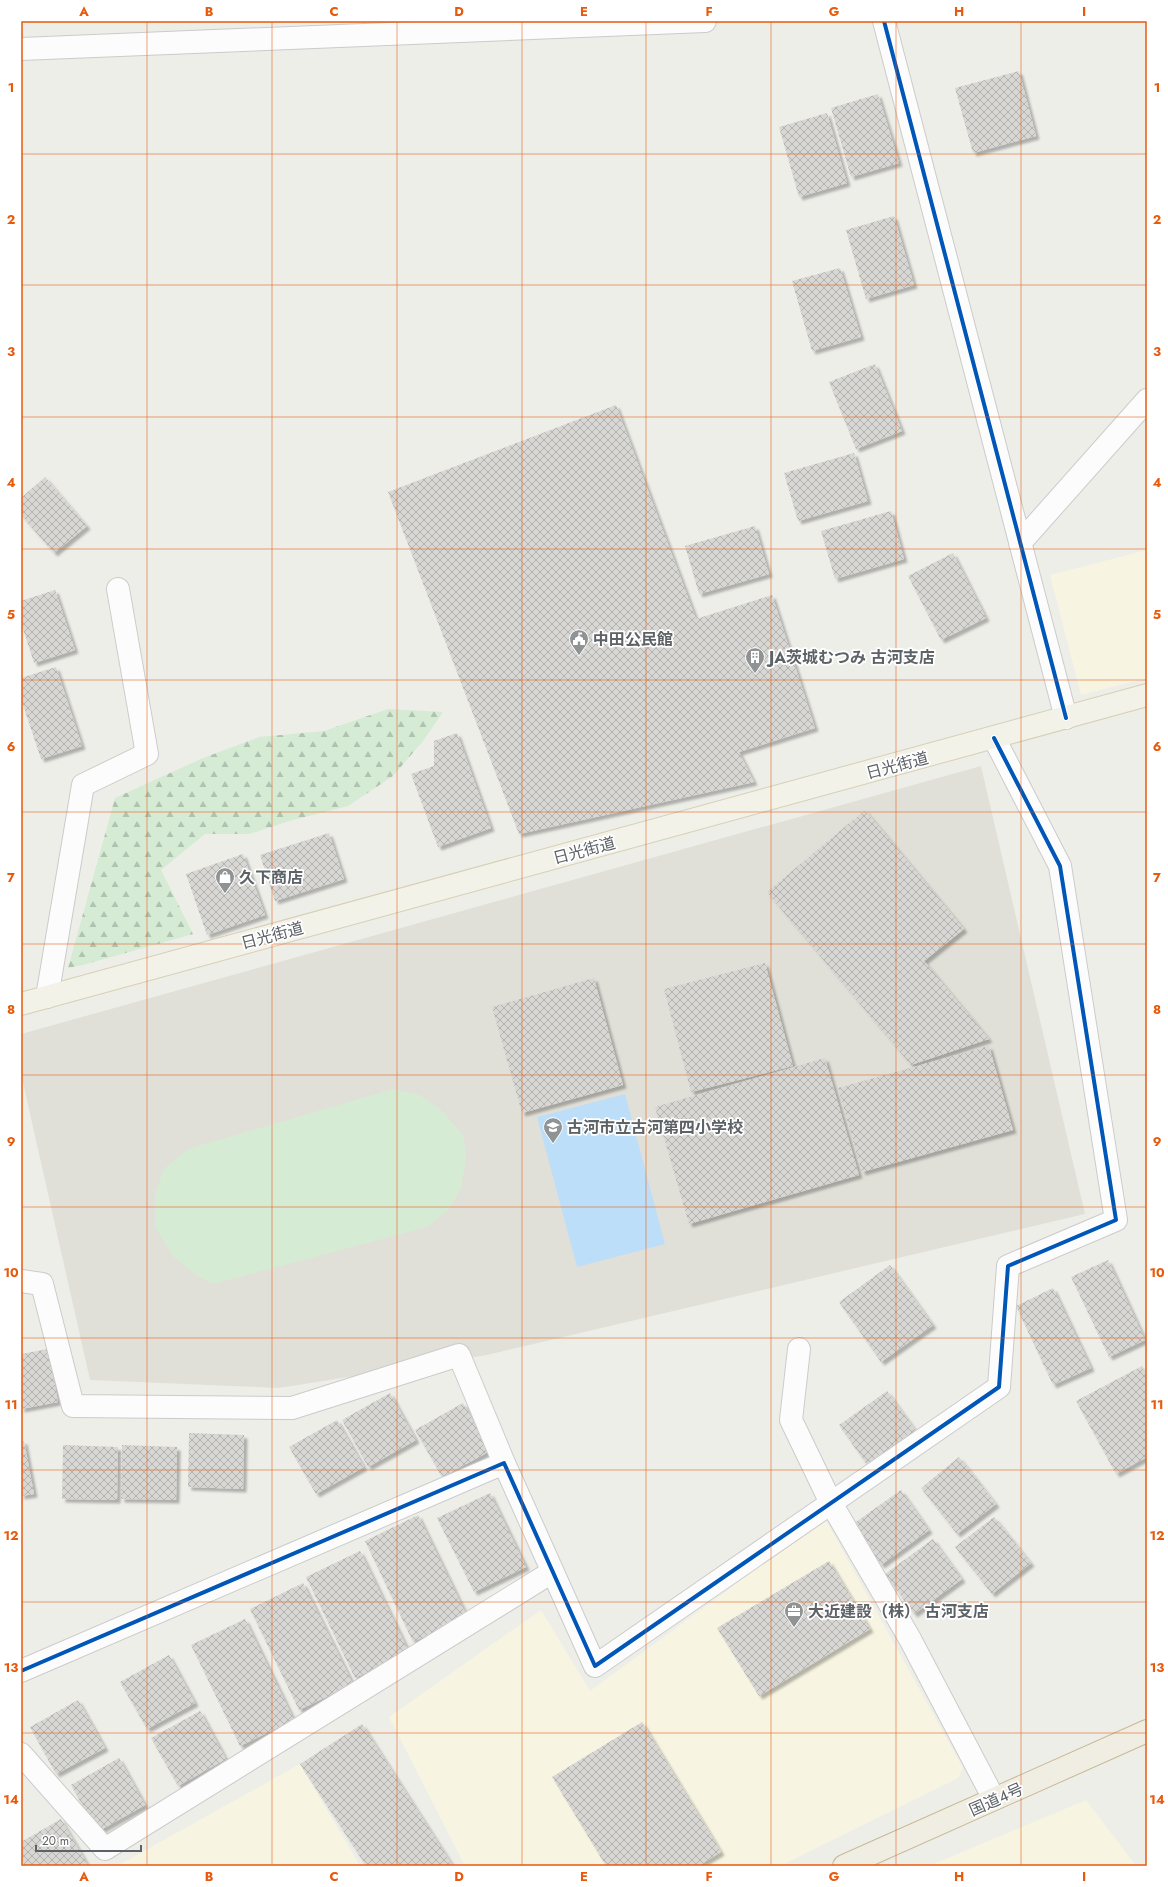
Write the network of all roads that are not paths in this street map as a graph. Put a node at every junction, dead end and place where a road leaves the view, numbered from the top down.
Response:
1 (704, 21) edge
2 (884, 21) edge
3 (21, 49) edge
4 (1147, 400) edge
5 (1020, 543) junction
6 (118, 589) dead end
7 (1147, 695) edge
8 (1066, 718) junction
9 (994, 738) junction
10 (47, 997) junction
11 (21, 1004) edge
12 (21, 1281) edge
13 (799, 1349) dead end
14 (504, 1463) junction
15 (831, 1503) junction
16 (552, 1572) junction
17 (21, 1671) edge
18 (1147, 1731) edge
19 (21, 1754) edge
20 (994, 1799) junction
21 (844, 1866) edge

1 - 3 street
2 - 5 street
4 - 5 street
5 - 8 street
6 - 10 street
7 - 8 main road, 日光街道
8 - 9 main road, 日光街道
9 - 10 main road, 日光街道
9 - 15 street
10 - 11 main road, 日光街道
12 - 14 street
13 - 15 street
14 - 16 street
14 - 17 street
15 - 16 street
15 - 20 street
16 - 19 street
18 - 20 highway, 国道4号
20 - 21 highway, 国道4号

